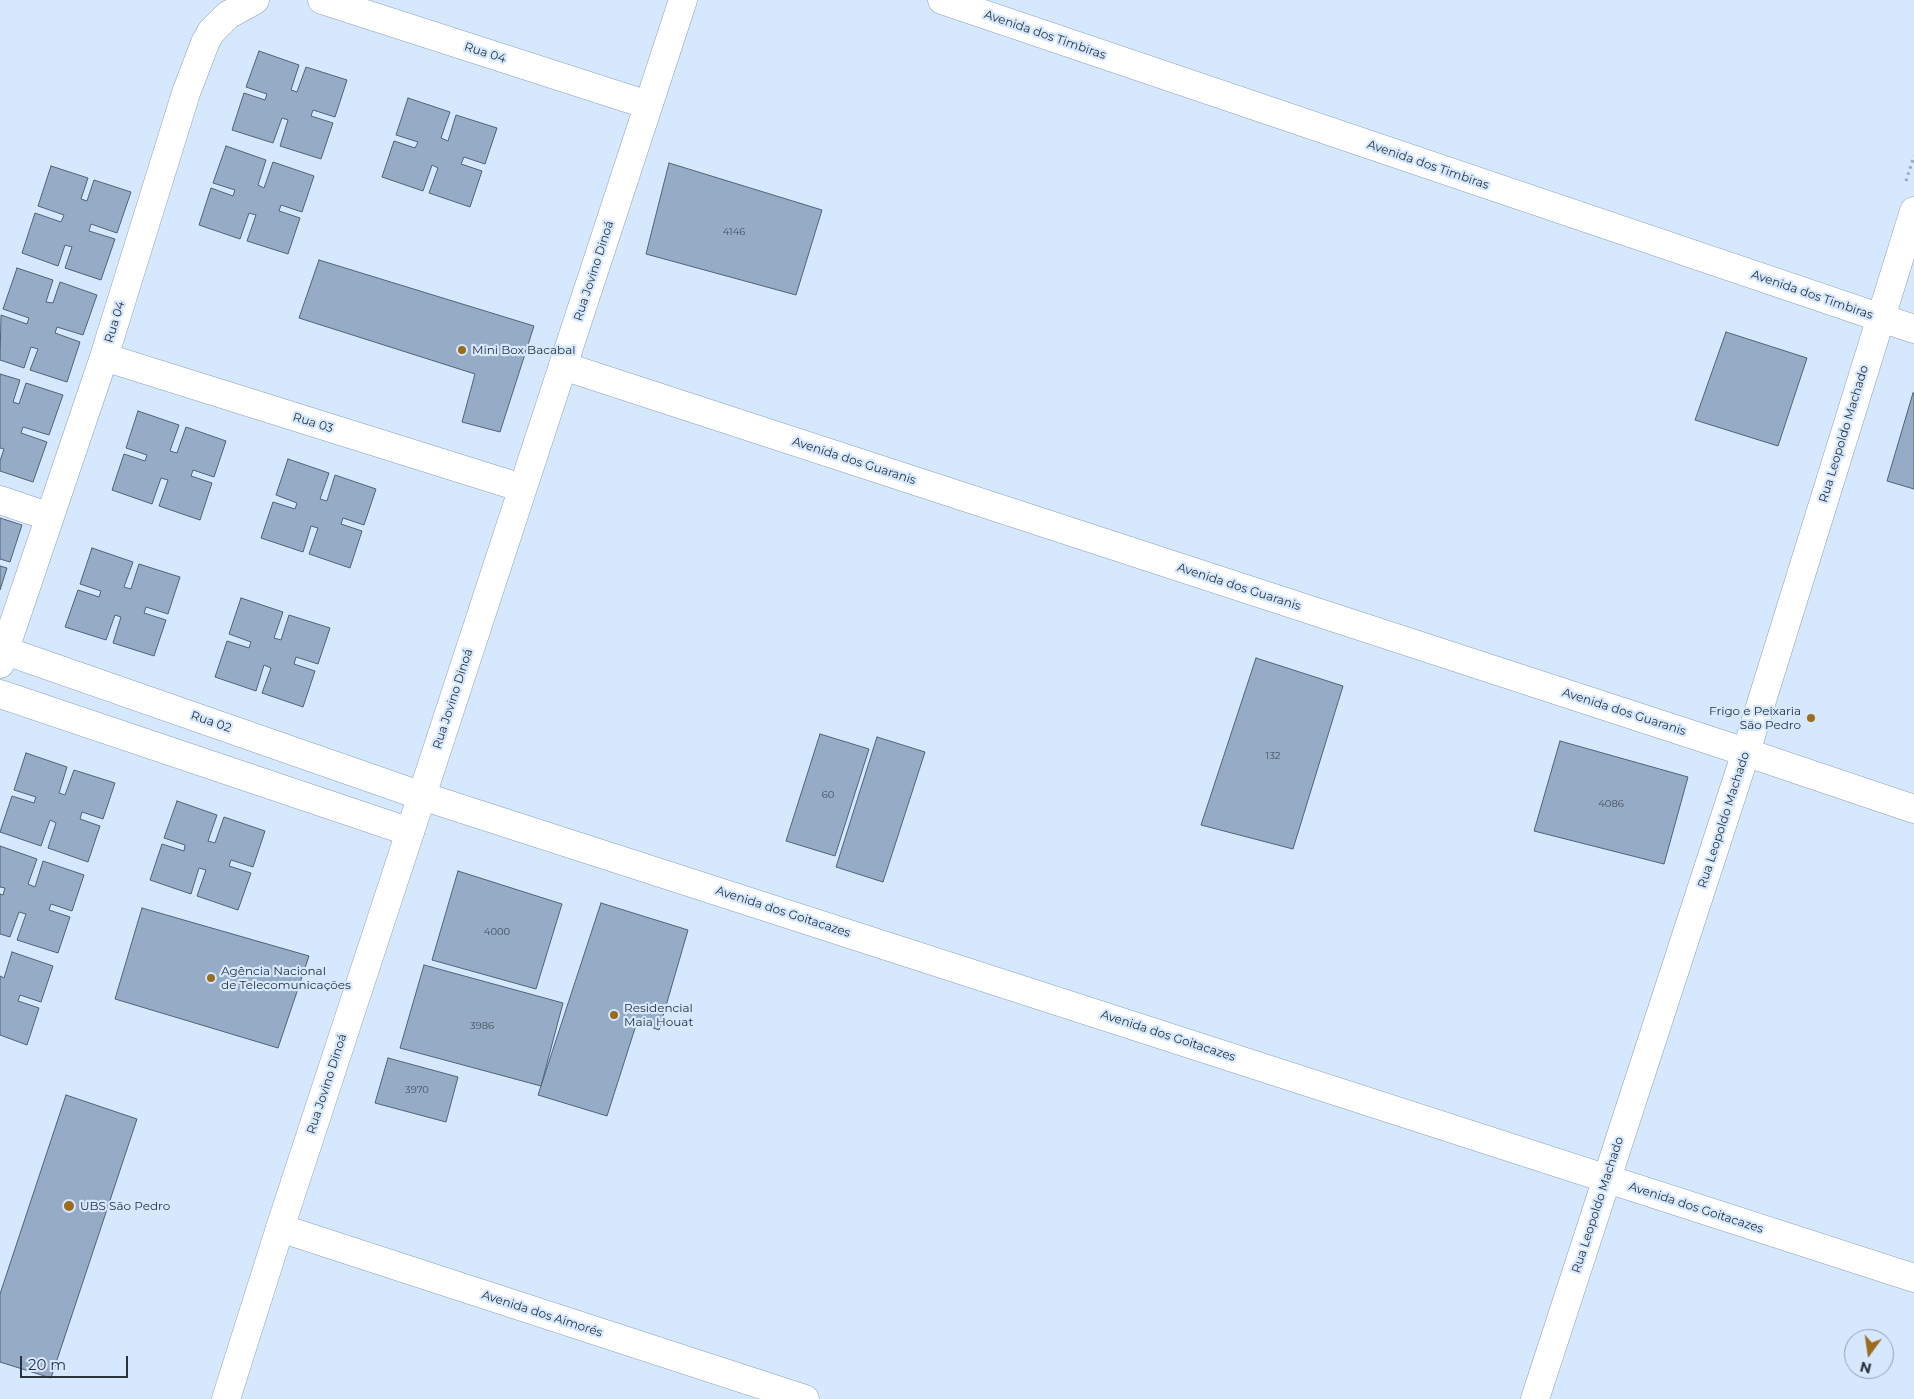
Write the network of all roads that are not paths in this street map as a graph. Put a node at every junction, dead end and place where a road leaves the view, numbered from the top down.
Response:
1 (255, 0) edge
2 (322, 0) edge
3 (683, 0) edge
4 (942, 0) edge
5 (648, 105) junction
6 (1914, 211) edge
7 (1880, 318) junction
8 (1914, 329) edge
9 (104, 358) junction
10 (562, 366) junction
11 (522, 488) junction
12 (0, 500) edge
13 (50, 517) junction
14 (2, 654) edge
15 (0, 694) edge
16 (1746, 752) junction
17 (422, 796) junction
18 (1914, 809) edge
19 (410, 832) junction
20 (1606, 1178) junction
21 (280, 1228) junction
22 (1914, 1278) edge
23 (226, 1399) edge
24 (805, 1399) edge
25 (1536, 1399) edge

1 - 9 street, Rua 04
2 - 5 street, Rua 04
3 - 5 street, Rua Jovino Dinoá
4 - 7 street, Avenida dos Timbiras
5 - 10 street, Rua Jovino Dinoá
6 - 7 street, Rua Leopoldo Machado
7 - 8 street, Avenida dos Timbiras
7 - 16 street, Rua Leopoldo Machado
9 - 11 street, Rua 03
9 - 13 street, Rua 04
10 - 11 street, Rua Jovino Dinoá
10 - 16 street, Avenida dos Guaranis
11 - 17 street, Rua Jovino Dinoá
12 - 13 street
13 - 14 street, Rua 04
14 - 17 street, Rua 02
15 - 19 street
16 - 18 street, Avenida dos Guaranis
16 - 20 street, Rua Leopoldo Machado
17 - 19 street, Rua Jovino Dinoá
17 - 20 street, Avenida dos Goitacazes
19 - 21 street, Rua Jovino Dinoá
20 - 22 street, Avenida dos Goitacazes
20 - 25 street, Rua Leopoldo Machado
21 - 23 street, Rua Jovino Dinoá
21 - 24 street, Avenida dos Aimorés

